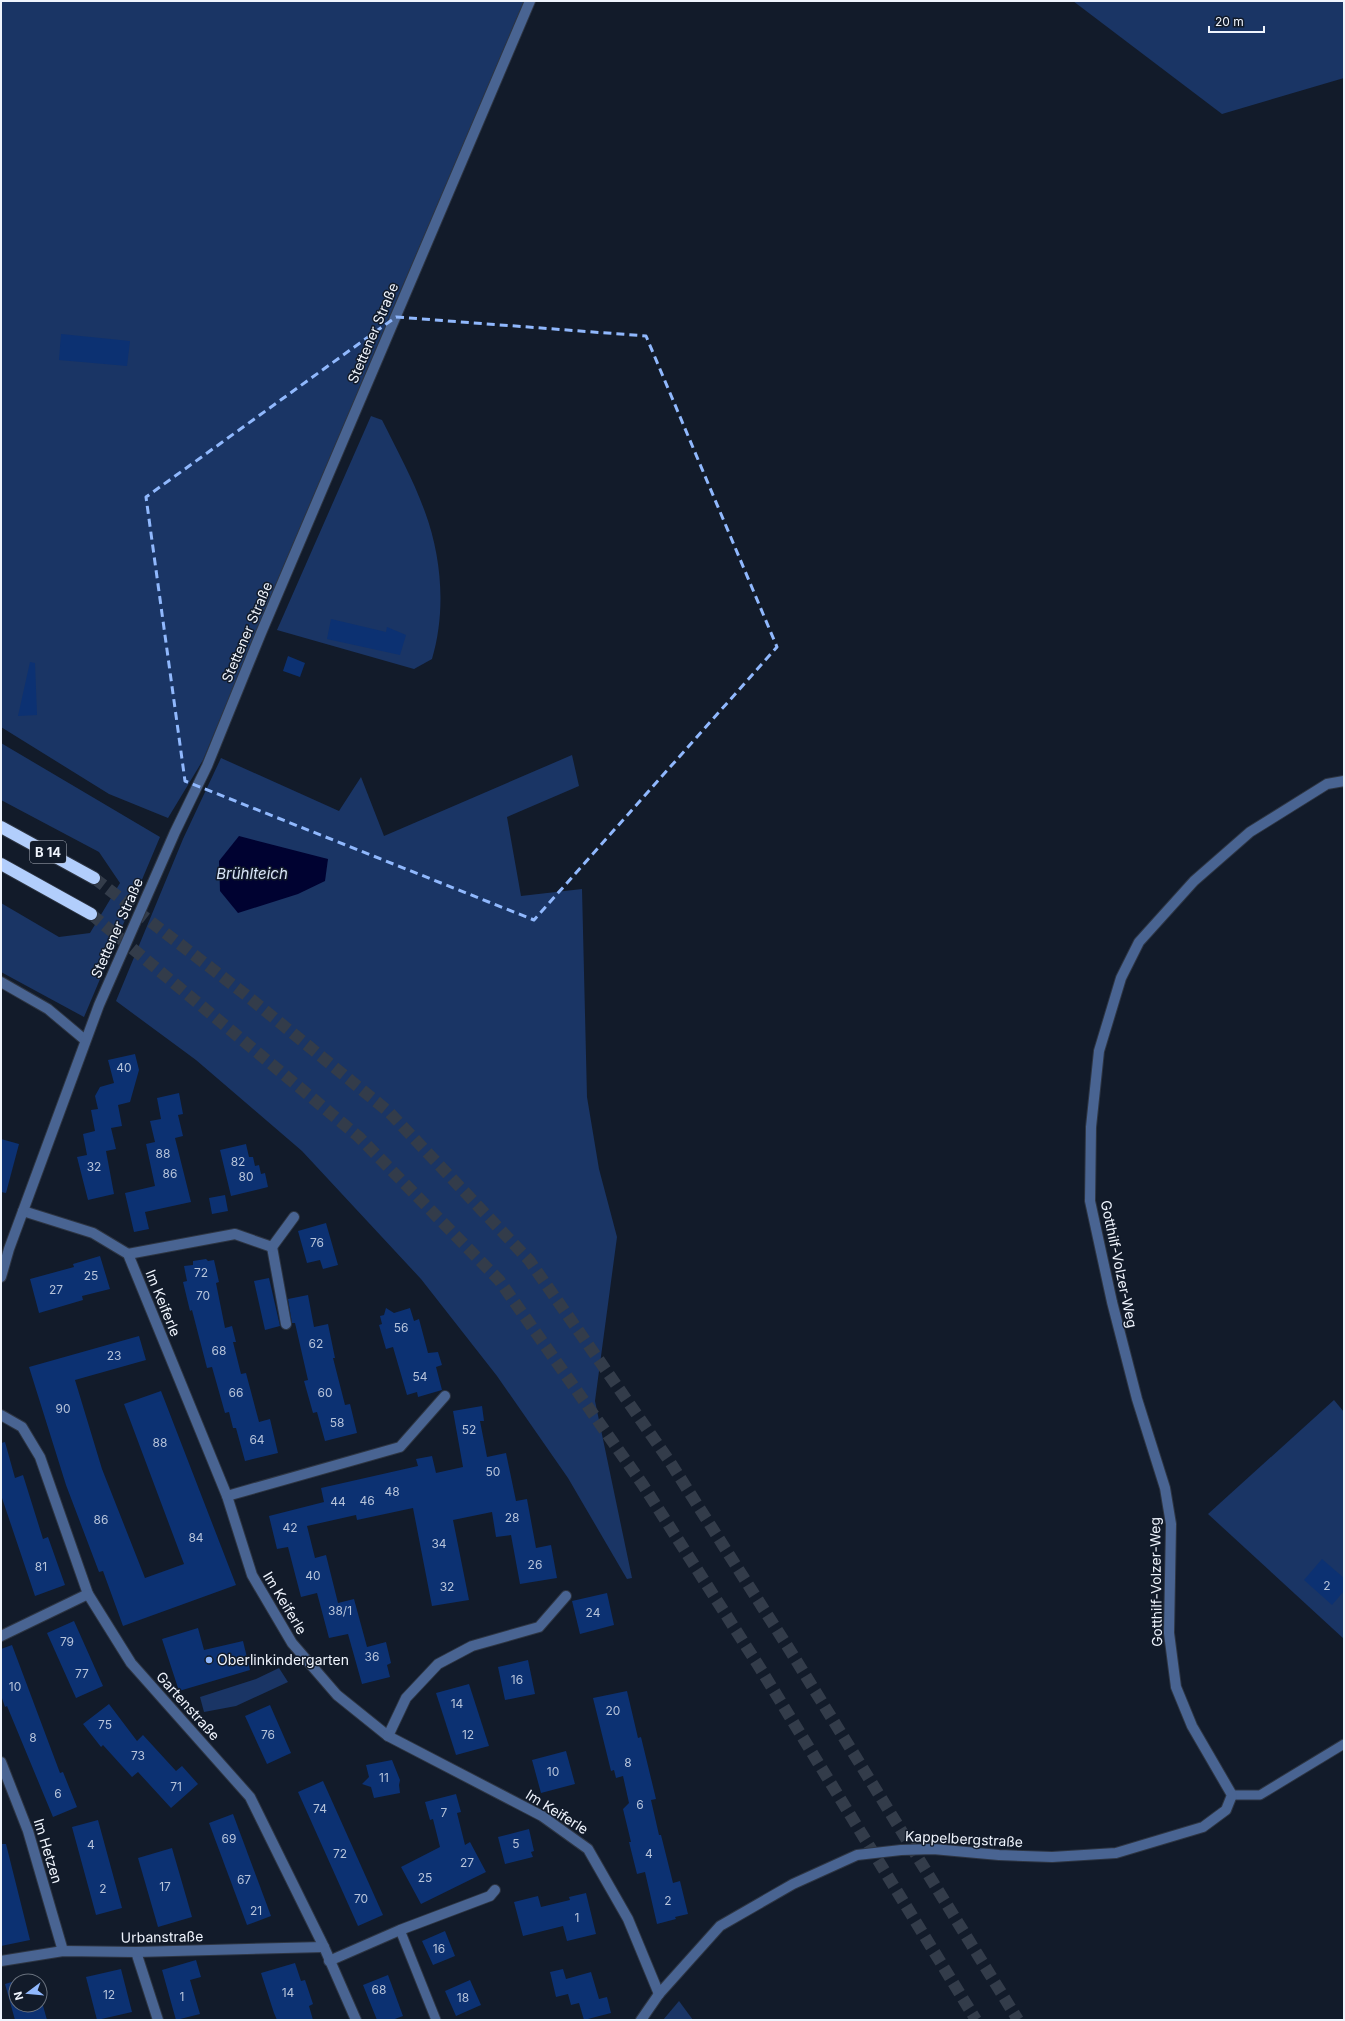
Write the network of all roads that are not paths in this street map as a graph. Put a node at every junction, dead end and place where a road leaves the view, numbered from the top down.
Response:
1 (530, 1) edge
2 (1344, 781) edge
3 (1, 827) edge
4 (1, 864) edge
5 (94, 878) tunnel mouth
6 (91, 914) tunnel mouth
7 (1, 982) edge
8 (85, 1040) junction
9 (23, 1211) junction
10 (294, 1217) dead end
11 (5, 1248) edge
12 (272, 1248) junction
13 (128, 1254) junction
14 (1, 1277) edge
15 (286, 1324) dead end
16 (445, 1396) dead end
17 (1, 1415) edge
18 (227, 1496) junction
19 (88, 1594) junction
20 (566, 1596) dead end
21 (1, 1636) edge
22 (388, 1736) junction
23 (1344, 1744) edge
24 (1, 1762) edge
25 (1232, 1794) junction
26 (496, 1890) dead end
27 (400, 1930) junction
28 (324, 1947) junction
29 (63, 1951) junction
30 (136, 1952) junction
31 (329, 1960) junction
32 (1, 1961) edge
33 (659, 1994) junction
34 (158, 2020) edge
35 (356, 2020) edge
36 (436, 2020) edge
37 (641, 2020) edge

1 - 8 street, Stettener Straße
2 - 25 street, Gotthilf-Volzer-Weg
3 - 5 highway, B 14
4 - 6 highway, B 14
7 - 8 street
8 - 9 street, Stettener Straße
9 - 11 street, Stettener Straße
9 - 13 street
10 - 12 street
11 - 14 street, Stettener Straße
12 - 13 street, Im Keiferle
12 - 15 street
13 - 18 street, Im Keiferle
16 - 18 street
17 - 19 street, Gartenstraße
18 - 22 street, Im Keiferle
19 - 21 street
19 - 28 street, Gartenstraße
20 - 22 street
22 - 33 street, Im Keiferle
23 - 25 lane
24 - 29 street, Im Hetzen
25 - 33 street, Kappelbergstraße
26 - 27 street
27 - 31 street
27 - 36 lane
28 - 30 street, Urbanstraße
28 - 31 street, Gartenstraße
29 - 30 street, Urbanstraße
29 - 32 street, Urbanstraße
30 - 34 street
31 - 35 street, Gartenstraße
33 - 37 street, Kappelbergstraße

